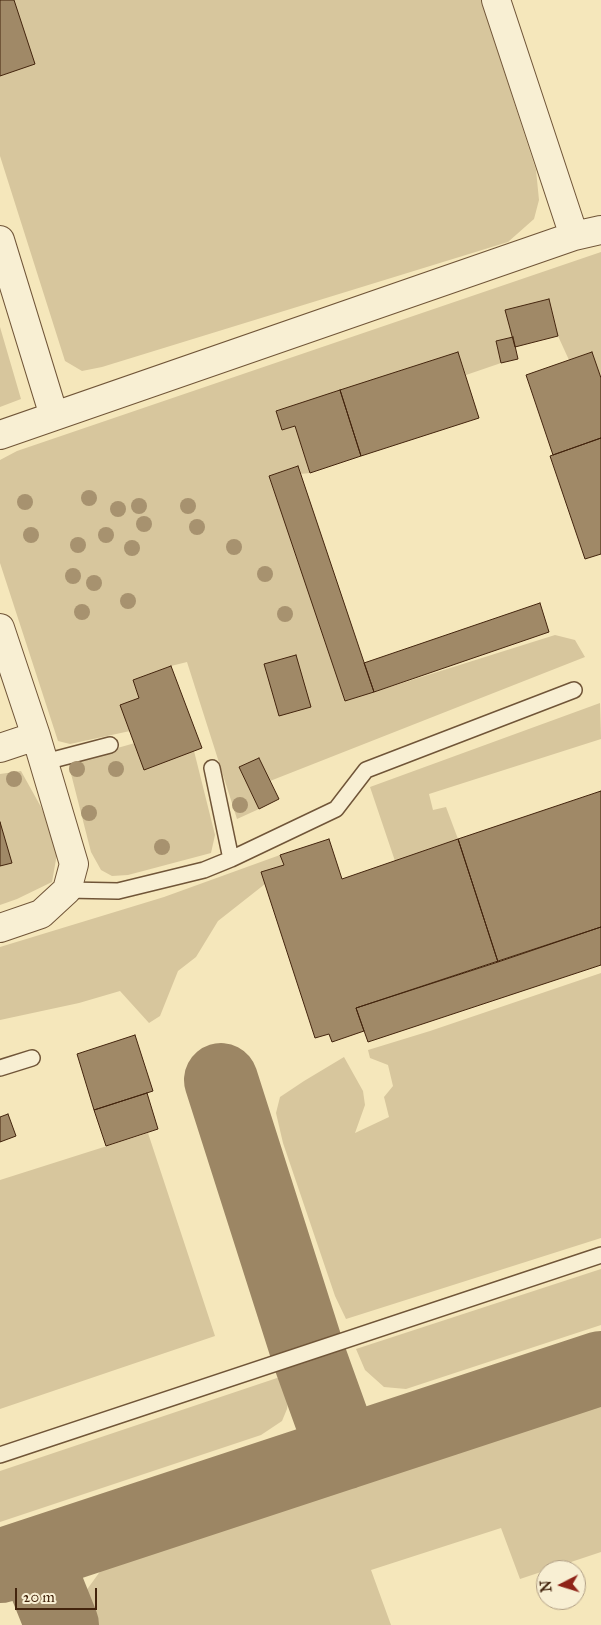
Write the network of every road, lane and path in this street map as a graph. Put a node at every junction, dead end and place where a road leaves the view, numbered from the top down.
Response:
1 (496, 0) edge
2 (601, 230) edge
3 (574, 236) junction
4 (0, 240) edge
5 (54, 416) junction
6 (0, 435) edge
7 (0, 628) edge
8 (574, 690) dead end
9 (36, 736) junction
10 (110, 745) dead end
11 (0, 748) edge
12 (45, 762) junction
13 (212, 768) dead end
14 (231, 859) junction
15 (67, 890) junction
16 (0, 928) edge
17 (32, 1058) dead end
18 (0, 1068) edge
19 (601, 1255) edge
20 (0, 1455) edge

1 - 3 street
2 - 3 street
3 - 5 street
4 - 5 street
5 - 6 street
7 - 9 street
8 - 14 lane
9 - 11 street
9 - 12 street
10 - 12 lane
12 - 15 street
13 - 14 lane
14 - 15 lane
15 - 16 street
17 - 18 lane
19 - 20 lane

